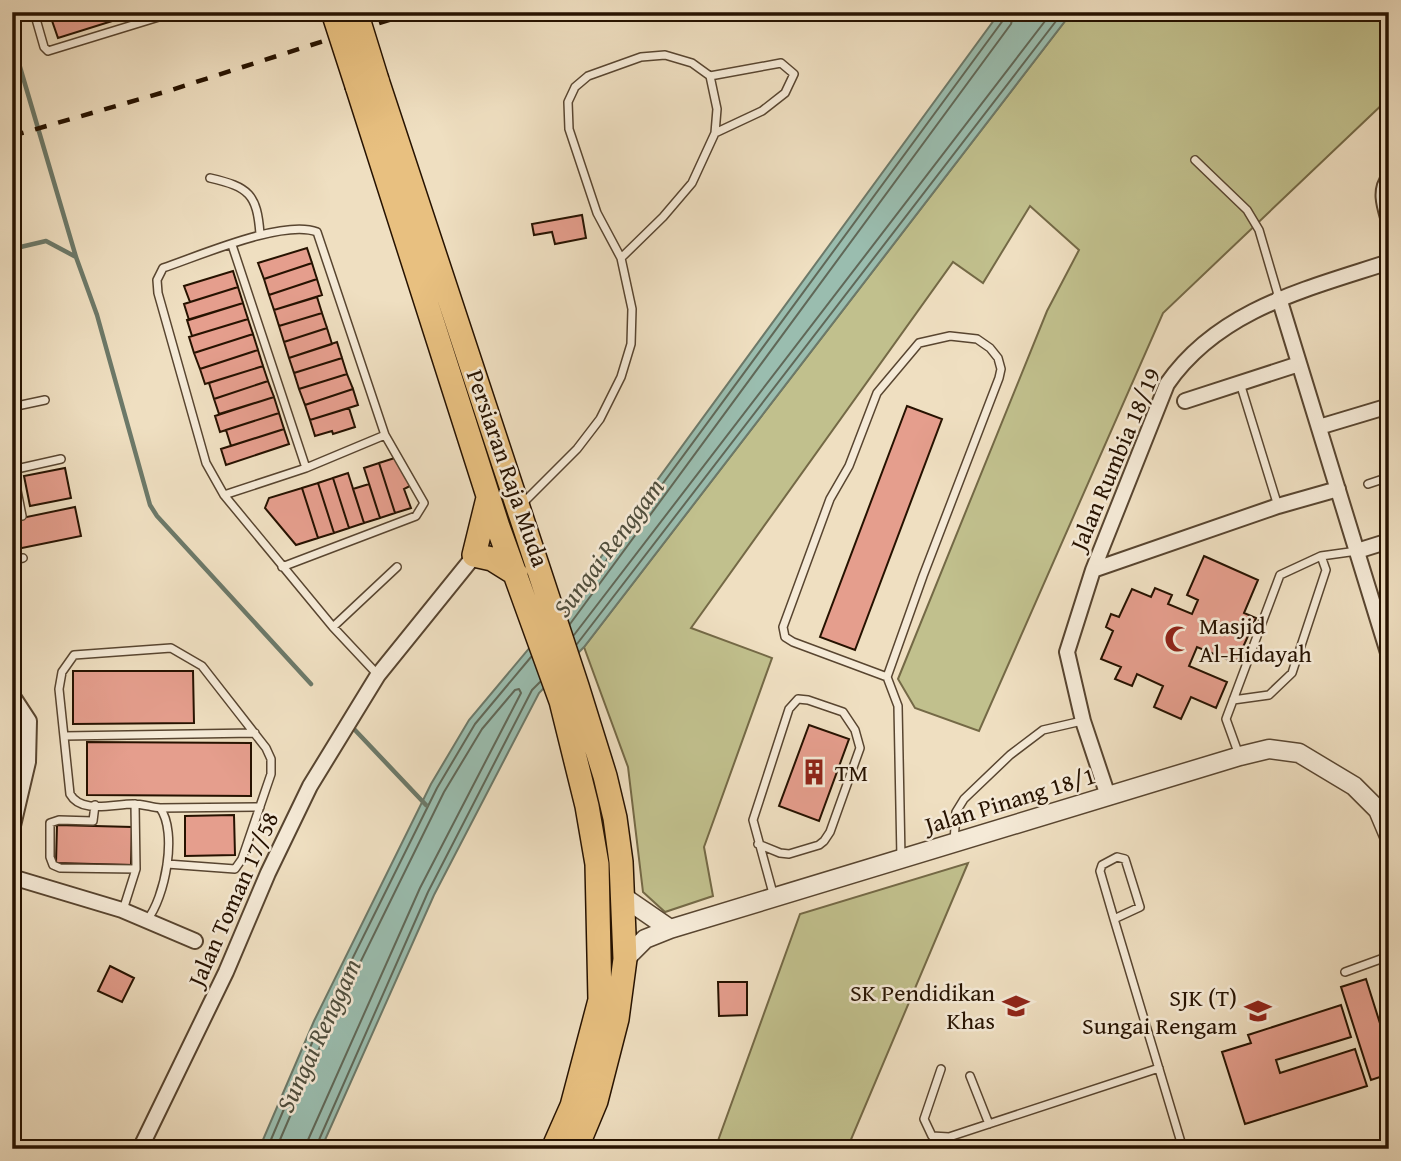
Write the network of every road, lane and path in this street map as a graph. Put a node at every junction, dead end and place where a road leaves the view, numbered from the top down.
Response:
1 (34, 12) edge
2 (175, 12) edge
3 (333, 12) edge
4 (356, 12) edge
5 (710, 76) junction
6 (367, 83) junction
7 (715, 133) junction
8 (1195, 160) dead end
9 (210, 178) dead end
10 (1389, 178) edge
11 (1389, 221) edge
12 (260, 234) junction
13 (232, 245) junction
14 (621, 258) junction
15 (1389, 262) edge
16 (1279, 298) junction
17 (1299, 363) junction
18 (1240, 383) junction
19 (45, 400) dead end
20 (1185, 401) dead end
21 (1389, 406) edge
22 (12, 407) edge
23 (1319, 427) junction
24 (385, 435) junction
25 (61, 459) dead end
26 (306, 468) junction
27 (12, 470) edge
28 (1389, 477) edge
29 (1368, 484) dead end
30 (1338, 489) junction
31 (224, 495) junction
32 (488, 495) junction
33 (1278, 506) junction
34 (519, 507) junction
35 (22, 516) dead end
36 (498, 527) junction
37 (1389, 541) edge
38 (1357, 551) junction
39 (474, 555) junction
40 (1321, 556) junction
41 (23, 558) dead end
42 (12, 560) edge
43 (282, 567) junction
44 (397, 567) dead end
45 (1093, 570) junction
46 (516, 574) junction
47 (333, 627) junction
48 (1389, 656) edge
49 (378, 675) junction
50 (887, 677) junction
51 (569, 694) junction
52 (12, 695) edge
53 (1233, 700) junction
54 (1083, 720) junction
55 (255, 733) junction
56 (64, 736) junction
57 (1240, 756) junction
58 (1108, 796) junction
59 (135, 804) junction
60 (95, 805) junction
61 (260, 807) junction
62 (160, 808) junction
63 (12, 830) edge
64 (1389, 836) edge
65 (954, 843) junction
66 (758, 844) junction
67 (901, 859) junction
68 (167, 864) junction
69 (136, 869) junction
70 (12, 877) edge
71 (622, 896) junction
72 (774, 897) junction
73 (122, 910) junction
74 (1114, 919) junction
75 (147, 920) junction
76 (670, 929) junction
77 (195, 941) dead end
78 (1389, 956) edge
79 (625, 959) junction
80 (1345, 972) dead end
81 (1159, 1068) junction
82 (941, 1069) dead end
83 (971, 1076) dead end
84 (989, 1124) junction
85 (140, 1149) edge
86 (552, 1149) edge
87 (576, 1149) edge
88 (1183, 1149) edge

1 - 2 lane
3 - 6 main road, Persiaran Raja Muda, bridge
4 - 6 main road, Persiaran Raja Muda, bridge
5 - 7 lane
5 - 7 lane
5 - 14 lane
6 - 32 main road, Persiaran Raja Muda
6 - 34 main road, Persiaran Raja Muda
7 - 14 lane
8 - 16 lane
9 - 12 lane
10 - 11 street
12 - 13 lane
12 - 24 lane
13 - 26 lane
13 - 31 lane
14 - 34 lane
15 - 16 street, Jalan Rumbia 18/19
16 - 17 street
16 - 45 street, Jalan Rumbia 18/19
17 - 18 street
17 - 23 street
18 - 20 street
18 - 33 lane
19 - 22 lane
21 - 23 street
23 - 30 street
24 - 26 lane
24 - 43 lane
25 - 27 lane
26 - 31 lane
27 - 35 lane
28 - 29 lane
30 - 33 street
30 - 38 street
31 - 43 lane
32 - 36 main road, Persiaran Raja Muda
32 - 39 main road
33 - 45 street
34 - 36 street, Jalan Toman 17/58
34 - 51 main road, Persiaran Raja Muda
36 - 39 street, Jalan Toman 17/58
36 - 46 main road, Persiaran Raja Muda
37 - 38 street
38 - 40 lane
38 - 48 street
39 - 46 main road
39 - 49 street, Jalan Toman 17/58
40 - 53 lane
40 - 53 lane
41 - 42 lane
43 - 47 lane
44 - 47 lane
45 - 54 street, Jalan Rumbia 18/19
46 - 51 main road, Persiaran Raja Muda
47 - 49 lane
49 - 85 street, Jalan Toman 17/58
50 - 50 lane
50 - 67 lane
51 - 71 main road, Persiaran Raja Muda
51 - 86 main road, Persiaran Raja Muda
52 - 63 street
53 - 57 lane
54 - 58 street, Jalan Rumbia 18/19
54 - 65 lane
55 - 56 lane
55 - 56 lane
55 - 61 lane
56 - 60 lane
57 - 58 street, Jalan Pinang 18/1
57 - 64 street, Jalan Pinang 18/1
58 - 65 street, Jalan Pinang 18/1
59 - 60 lane
59 - 62 lane
59 - 69 lane
60 - 69 lane
61 - 62 lane
61 - 68 lane
62 - 68 lane
65 - 67 street, Jalan Pinang 18/1
66 - 66 lane
66 - 72 lane
67 - 72 street, Jalan Pinang 18/1
68 - 75 lane
69 - 73 lane
70 - 73 street
71 - 76 street
71 - 79 main road, Persiaran Raja Muda
72 - 76 street, Jalan Pinang 18/1
73 - 75 street
74 - 74 lane
74 - 81 lane
75 - 77 street
76 - 79 street, Jalan Pinang 18/1
78 - 80 lane
79 - 87 main road, Persiaran Raja Muda
81 - 84 lane
81 - 88 lane
82 - 84 lane
83 - 84 lane

